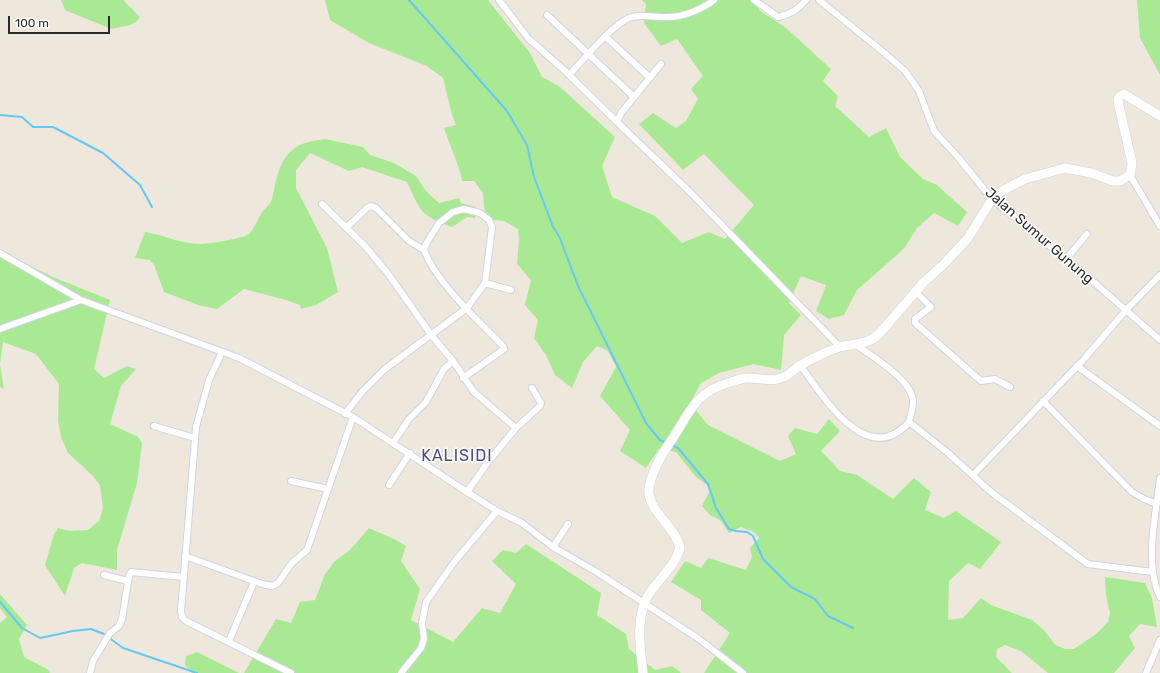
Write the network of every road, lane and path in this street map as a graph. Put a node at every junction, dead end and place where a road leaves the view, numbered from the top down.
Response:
1 (499, 0) edge
2 (714, 0) edge
3 (754, 0) edge
4 (806, 0) edge
5 (819, 0) edge
6 (547, 15) dead end
7 (605, 36) junction
8 (588, 54) junction
9 (661, 64) dead end
10 (569, 75) junction
11 (649, 77) junction
12 (634, 97) junction
13 (1160, 116) edge
14 (617, 122) junction
15 (1130, 175) junction
16 (992, 199) junction
17 (322, 204) dead end
18 (1160, 226) edge
19 (346, 228) junction
20 (1087, 234) dead end
21 (424, 250) junction
22 (0, 253) edge
23 (1066, 259) junction
24 (1160, 275) edge
25 (485, 283) junction
26 (511, 290) dead end
27 (916, 292) junction
28 (81, 300) junction
29 (467, 308) junction
30 (1126, 310) junction
31 (0, 329) edge
32 (432, 336) junction
33 (1160, 340) edge
34 (856, 345) junction
35 (840, 347) junction
36 (222, 352) junction
37 (453, 362) junction
38 (800, 365) junction
39 (1077, 366) junction
40 (463, 378) junction
41 (1010, 387) dead end
42 (532, 388) dead end
43 (1043, 401) junction
44 (345, 414) junction
45 (353, 417) junction
46 (909, 422) junction
47 (154, 426) dead end
48 (1160, 426) edge
49 (516, 428) junction
50 (194, 438) junction
51 (393, 443) junction
52 (410, 453) junction
53 (973, 475) junction
54 (1160, 478) edge
55 (291, 481) dead end
56 (390, 485) dead end
57 (328, 489) junction
58 (467, 492) junction
59 (1157, 504) junction
60 (497, 511) junction
61 (568, 524) dead end
62 (553, 547) junction
63 (185, 556) junction
64 (1153, 572) junction
65 (104, 575) dead end
66 (184, 577) junction
67 (128, 581) junction
68 (254, 582) junction
69 (1160, 597) edge
70 (644, 603) junction
71 (1160, 640) edge
72 (229, 641) junction
73 (90, 673) edge
74 (291, 673) edge
75 (401, 673) edge
76 (643, 673) edge
77 (743, 673) edge
78 (1146, 673) edge

1 - 10 street
2 - 7 street
3 - 4 street
5 - 16 street, Jalan Sumur Gunung
6 - 8 street
7 - 8 street
7 - 11 street
8 - 10 street
8 - 12 street
9 - 11 street
10 - 14 street
11 - 12 street
12 - 14 street
13 - 15 street
14 - 35 street
15 - 16 street
15 - 18 street
16 - 23 street, Jalan Sumur Gunung
16 - 27 street
17 - 19 street
19 - 21 street
19 - 32 street
20 - 23 street
21 - 25 street
21 - 29 street
22 - 28 street
23 - 30 street, Jalan Sumur Gunung
24 - 30 street
25 - 26 street
25 - 29 street
27 - 34 street
27 - 41 street
28 - 31 street
28 - 36 street
29 - 32 street
29 - 40 street
30 - 33 street, Jalan Sumur Gunung
30 - 39 street
32 - 37 street
32 - 44 street
34 - 35 street
34 - 46 street
35 - 38 street
36 - 44 street
36 - 50 street
37 - 40 street
37 - 51 street
38 - 46 street
38 - 70 street
39 - 43 street
39 - 48 street
40 - 49 street
42 - 49 street
43 - 53 street
43 - 59 street
44 - 45 street
45 - 51 street
45 - 57 street
46 - 53 street
47 - 50 street
49 - 58 street
50 - 63 street
51 - 52 street
52 - 56 street
52 - 58 street
53 - 64 street
54 - 59 street
55 - 57 street
57 - 68 street
58 - 60 street
59 - 64 street
60 - 62 street
60 - 75 street
61 - 62 street
62 - 70 street
63 - 66 street
63 - 68 street
64 - 69 street
65 - 67 street
66 - 67 street
66 - 72 street
67 - 73 street
68 - 72 street
70 - 76 street
70 - 77 street
71 - 78 street
72 - 74 street

